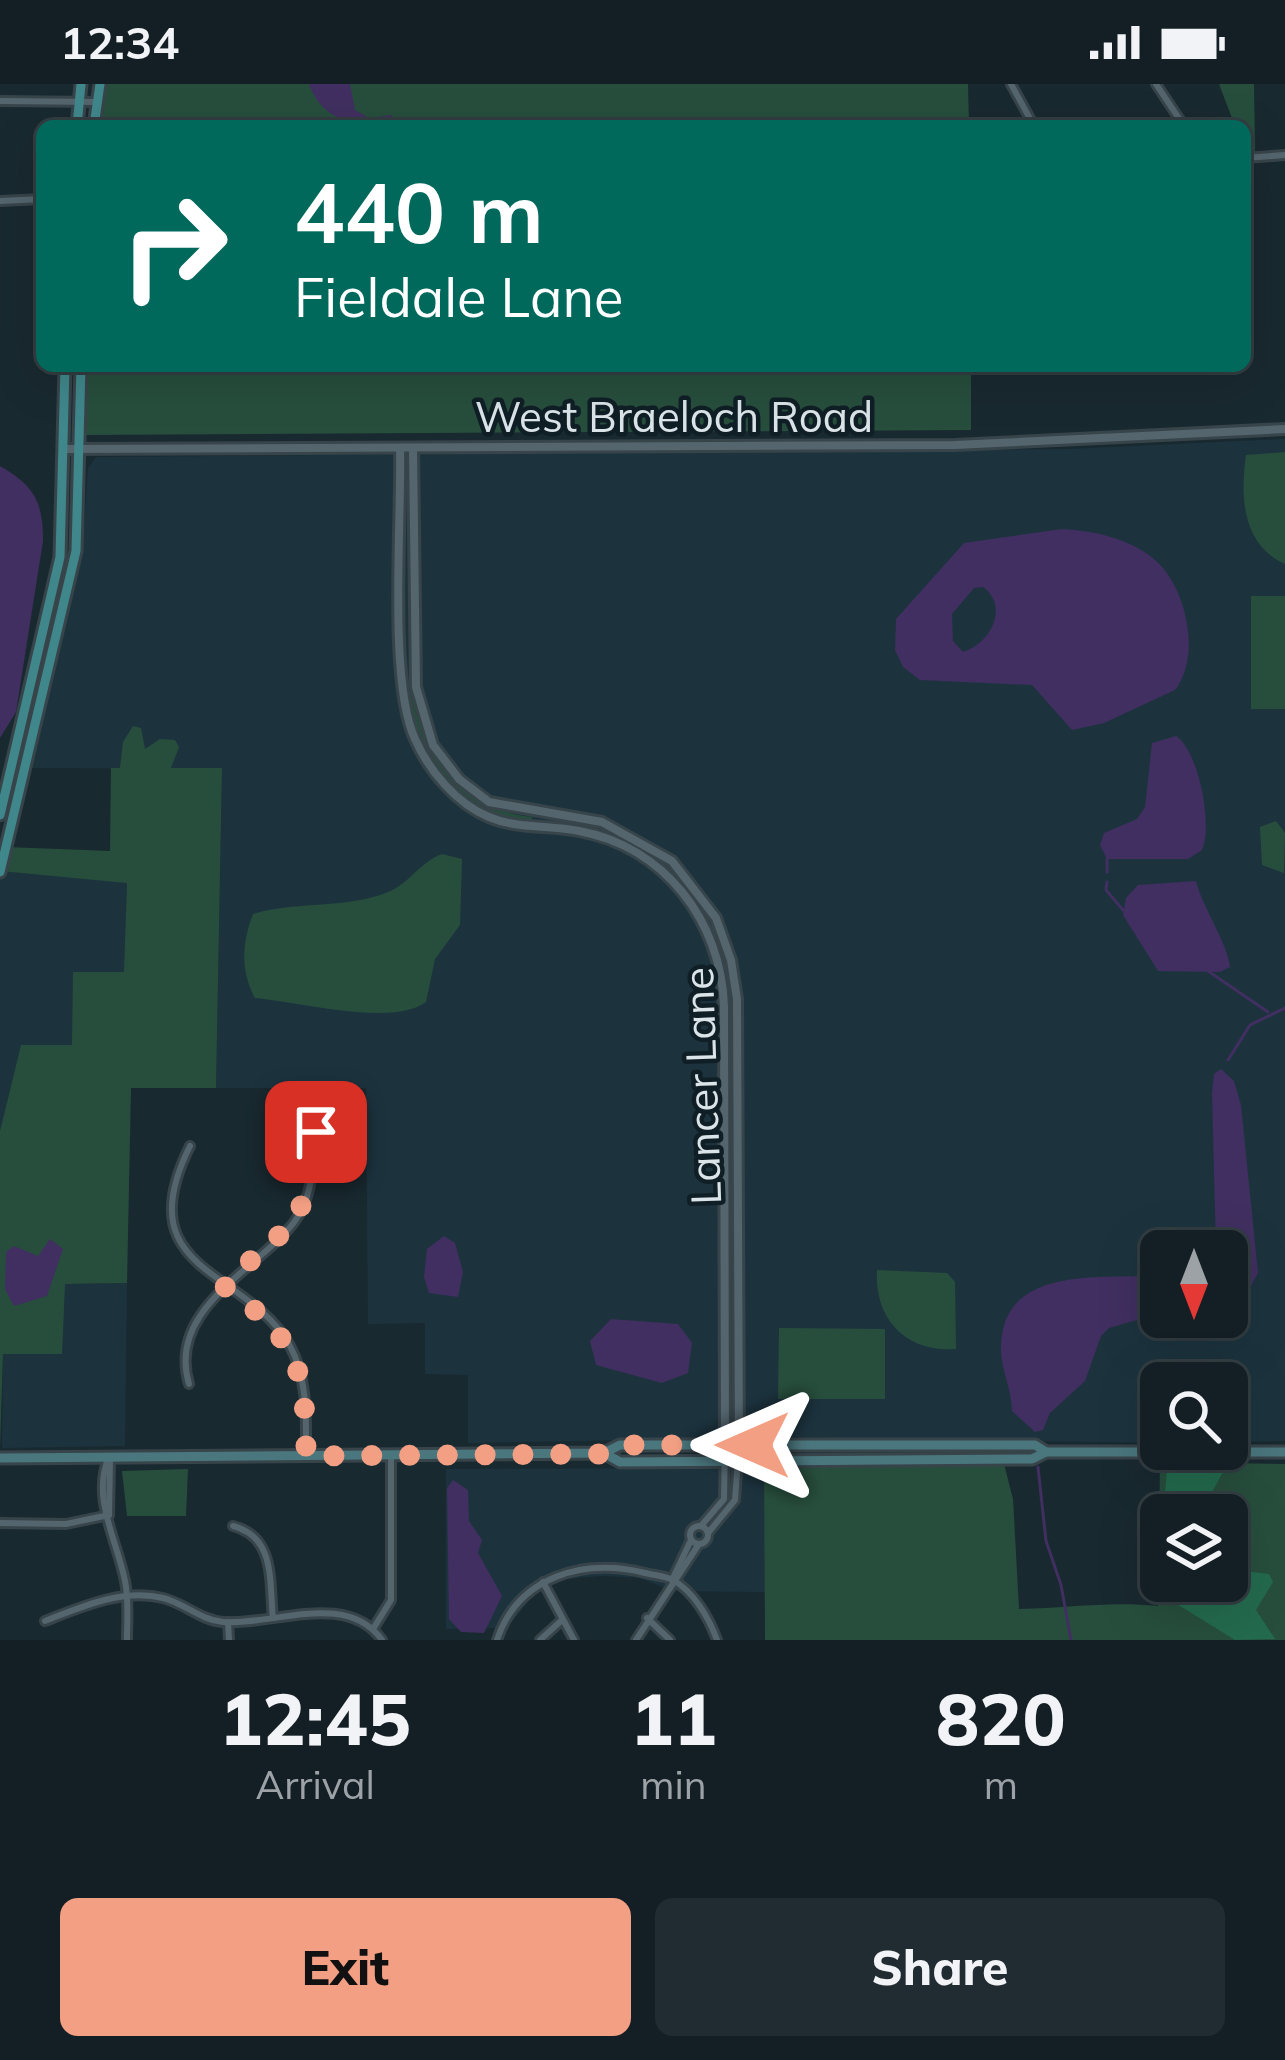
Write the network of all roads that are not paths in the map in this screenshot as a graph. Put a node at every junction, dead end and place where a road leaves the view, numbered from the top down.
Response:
1 (81, 84) edge
2 (100, 84) edge
3 (1011, 84) edge
4 (1156, 84) edge
5 (79, 99) junction
6 (0, 101) edge
7 (98, 102) junction
8 (77, 120) edge
9 (95, 120) edge
10 (1031, 120) edge
11 (1180, 120) edge
12 (1285, 155) edge
13 (1251, 158) edge
14 (36, 200) edge
15 (0, 201) edge
16 (65, 372) edge
17 (81, 372) edge
18 (1285, 429) edge
19 (80, 448) junction
20 (400, 448) junction
21 (413, 448) junction
22 (64, 449) junction
23 (0, 814) edge
24 (0, 872) edge
25 (316, 1132) dead end
26 (190, 1146) dead end
27 (224, 1286) junction
28 (188, 1384) dead end
29 (724, 1445) junction
30 (739, 1445) junction
31 (1046, 1452) junction
32 (1285, 1452) edge
33 (604, 1454) junction
34 (110, 1456) junction
35 (306, 1456) junction
36 (392, 1456) junction
37 (0, 1458) edge
38 (724, 1462) junction
39 (739, 1462) junction
40 (110, 1515) junction
41 (0, 1523) edge
42 (232, 1526) dead end
43 (704, 1530) junction
44 (695, 1542) junction
45 (672, 1580) junction
46 (543, 1582) junction
47 (128, 1598) junction
48 (273, 1618) junction
49 (647, 1618) junction
50 (562, 1620) junction
51 (45, 1621) dead end
52 (228, 1622) junction
53 (373, 1629) junction
54 (128, 1640) edge
55 (229, 1640) edge
56 (382, 1640) edge
57 (497, 1640) edge
58 (539, 1640) edge
59 (574, 1640) edge
60 (636, 1640) edge
61 (670, 1640) edge
62 (717, 1640) edge

1 - 5 main road
2 - 7 main road
3 - 10 street
4 - 11 street
5 - 6 street
5 - 7 street
5 - 8 main road
7 - 9 main road
12 - 13 street
14 - 15 street
16 - 22 main road
17 - 19 main road
18 - 21 street, West Braeloch Road
19 - 20 street, West Braeloch Road
19 - 22 street, West Braeloch Road
19 - 24 main road
20 - 21 street, West Braeloch Road
20 - 29 street, Lancer Lane
21 - 30 street, Lancer Lane
22 - 23 main road
25 - 27 street
26 - 27 street
27 - 28 street
27 - 35 street
29 - 30 main road
29 - 33 main road
29 - 38 street, Lancer Lane
30 - 31 main road
30 - 39 street, Lancer Lane
31 - 32 main road
31 - 39 main road
33 - 36 main road
33 - 38 main road
34 - 35 main road
34 - 37 main road
34 - 40 street
35 - 36 main road
36 - 53 street
38 - 39 main road
38 - 43 street, Lancer Lane
39 - 43 street, Lancer Lane
40 - 41 street
40 - 47 street
42 - 48 street
43 - 44 street, Lancer Lane
43 - 44 street, Lancer Lane
44 - 45 street, Lancer Lane
45 - 46 street
45 - 49 street, Lancer Lane
45 - 62 street
46 - 50 street
46 - 57 street
47 - 51 street
47 - 52 street
47 - 54 street
48 - 52 street
48 - 53 street
49 - 60 street, Lancer Lane
49 - 61 street
50 - 58 street
50 - 59 street
52 - 55 street
53 - 56 street

